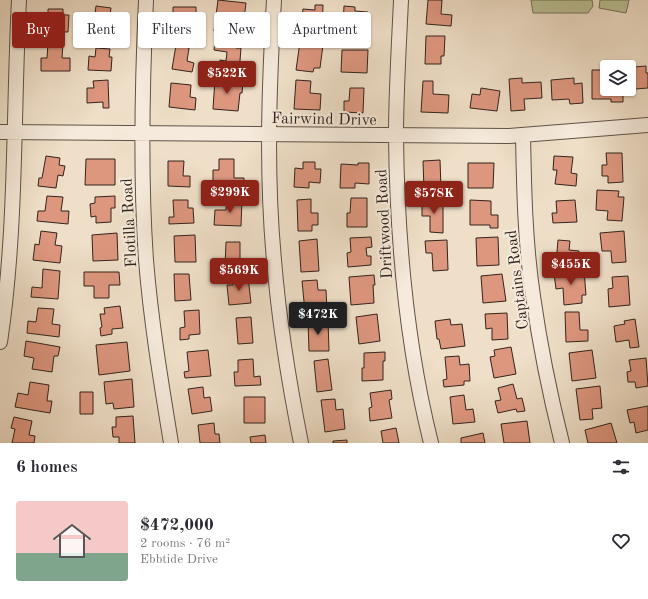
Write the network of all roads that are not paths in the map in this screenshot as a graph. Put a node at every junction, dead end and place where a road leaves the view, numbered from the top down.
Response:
1 (19, 0) edge
2 (146, 0) edge
3 (274, 0) edge
4 (401, 0) edge
5 (648, 125) edge
6 (0, 132) edge
7 (15, 132) junction
8 (142, 133) junction
9 (269, 134) junction
10 (396, 135) junction
11 (523, 135) junction
12 (0, 342) edge
13 (171, 443) edge
14 (301, 443) edge
15 (431, 443) edge
16 (562, 443) edge

1 - 7 street
2 - 8 street, Flotilla Road
3 - 9 street
4 - 10 street, Driftwood Road
5 - 11 street, Fairwind Drive
6 - 7 street, Fairwind Drive
7 - 8 street, Fairwind Drive
7 - 12 street
8 - 9 street, Fairwind Drive
8 - 13 street, Flotilla Road
9 - 10 street, Fairwind Drive
9 - 14 street
10 - 11 street, Fairwind Drive
10 - 15 street, Driftwood Road
11 - 16 street, Captains Road

